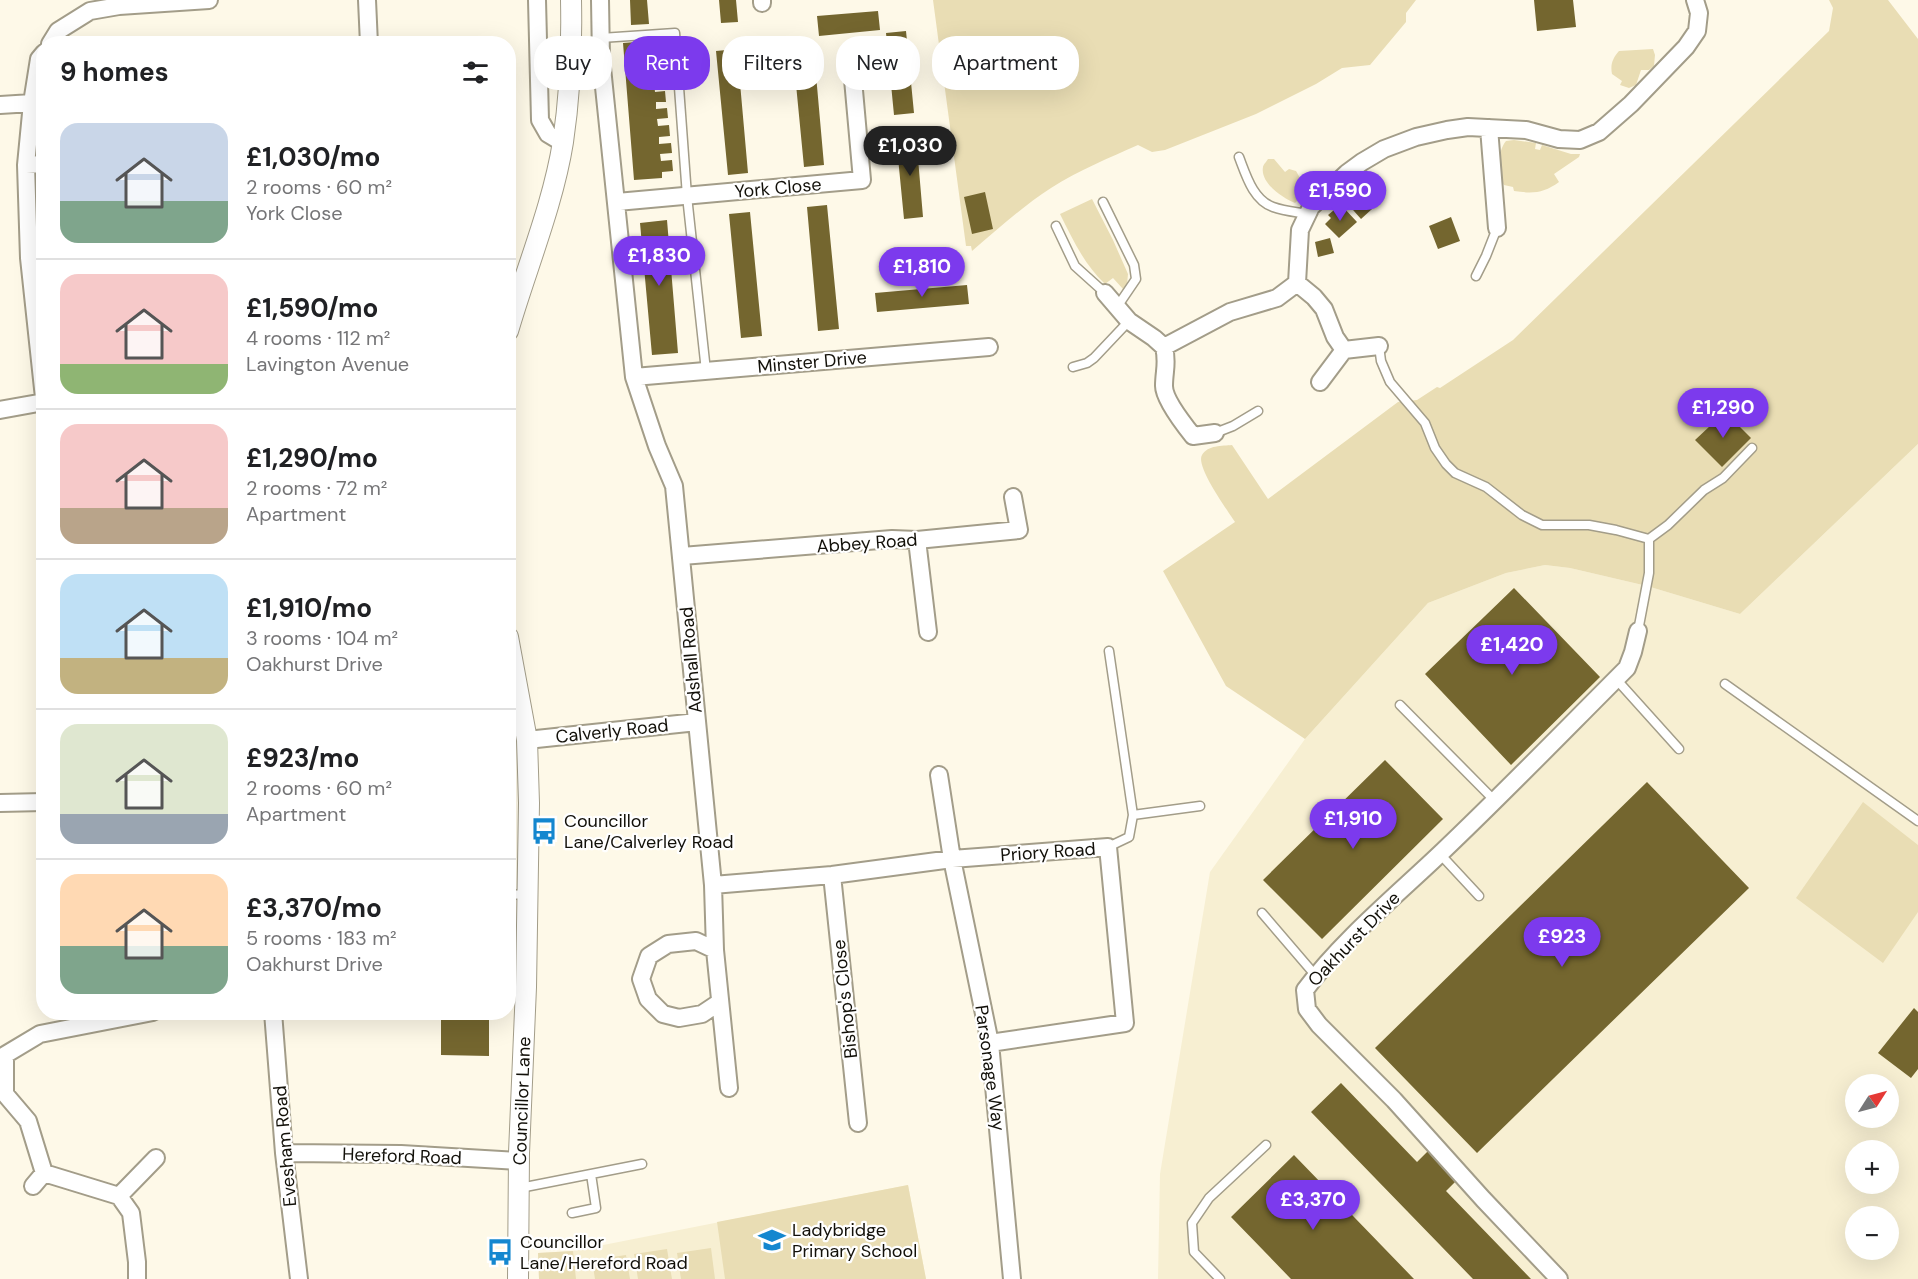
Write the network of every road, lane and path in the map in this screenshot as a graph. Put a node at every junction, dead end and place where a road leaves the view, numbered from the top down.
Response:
1 (209, 0) edge
2 (366, 0) edge
3 (537, 0) edge
4 (571, 0) edge
5 (600, 0) edge
6 (1695, 0) edge
7 (119, 3) edge
8 (55, 36) edge
9 (368, 36) edge
10 (572, 36) edge
11 (601, 36) edge
12 (612, 37) edge
13 (36, 78) edge
14 (569, 90) edge
15 (605, 90) edge
16 (854, 90) edge
17 (32, 103) junction
18 (0, 105) edge
19 (1489, 128) junction
20 (563, 143) junction
21 (1239, 157) dead end
22 (36, 164) edge
23 (26, 165) junction
24 (687, 196) junction
25 (617, 202) junction
26 (1103, 202) dead end
27 (1307, 214) junction
28 (1056, 226) dead end
29 (1497, 228) joint
30 (1476, 276) dead end
31 (1297, 284) junction
32 (1105, 293) joint
33 (516, 306) edge
34 (1117, 307) junction
35 (1130, 321) junction
36 (36, 324) edge
37 (1379, 346) joint
38 (989, 347) dead end
39 (1164, 347) junction
40 (1344, 350) junction
41 (1073, 368) dead end
42 (706, 371) junction
43 (634, 377) junction
44 (1320, 382) dead end
45 (36, 402) edge
46 (0, 410) edge
47 (1257, 411) dead end
48 (1215, 433) joint
49 (1752, 448) dead end
50 (1013, 497) dead end
51 (1649, 539) junction
52 (917, 540) junction
53 (682, 556) junction
54 (1638, 631) joint
55 (928, 632) dead end
56 (1109, 651) dead end
57 (1616, 679) junction
58 (516, 681) edge
59 (1725, 684) dead end
60 (1400, 705) dead end
61 (697, 722) junction
62 (527, 740) junction
63 (1679, 749) dead end
64 (939, 775) dead end
65 (1495, 801) junction
66 (36, 802) edge
67 (0, 804) edge
68 (1200, 806) dead end
69 (1133, 815) junction
70 (1918, 822) edge
71 (1108, 847) junction
72 (1440, 854) junction
73 (952, 859) junction
74 (832, 875) junction
75 (713, 885) junction
76 (518, 895) edge
77 (1479, 897) dead end
78 (1262, 914) dead end
79 (715, 950) junction
80 (1316, 976) junction
81 (720, 1002) junction
82 (111, 1020) edge
83 (274, 1020) edge
84 (990, 1043) junction
85 (3, 1052) edge
86 (729, 1088) dead end
87 (858, 1123) dead end
88 (1266, 1145) dead end
89 (284, 1153) junction
90 (156, 1158) dead end
91 (520, 1161) junction
92 (642, 1164) dead end
93 (591, 1174) junction
94 (519, 1188) junction
95 (119, 1197) junction
96 (572, 1213) dead end
97 (136, 1279) edge
98 (299, 1279) edge
99 (518, 1279) edge
100 (1012, 1279) edge
101 (1220, 1279) edge
102 (1559, 1279) edge

1 - 7 street
2 - 9 street
3 - 20 street
4 - 10 street
5 - 11 street
6 - 19 street
7 - 8 street
12 - 24 lane
13 - 17 street
14 - 20 street
15 - 25 street
16 - 24 street, York Close
17 - 18 street
17 - 23 street
19 - 27 street
19 - 29 street
20 - 33 street
21 - 27 lane
22 - 23 street
23 - 36 street
24 - 25 street, York Close
24 - 42 lane
25 - 43 street
26 - 34 lane
27 - 31 street
28 - 32 lane
29 - 30 lane
31 - 39 street
31 - 40 street
32 - 34 street
34 - 35 street
35 - 39 street
35 - 41 lane
37 - 40 street
37 - 51 lane
38 - 42 street, Minster Drive
39 - 48 street
40 - 44 street
42 - 43 street, Minster Drive
43 - 53 street, Adshall Road
45 - 46 street
47 - 48 lane
49 - 51 lane
50 - 52 street, Abbey Road
51 - 54 lane
52 - 53 street, Abbey Road
52 - 55 street
53 - 61 street, Adshall Road
54 - 57 street, Oakhurst Drive
56 - 69 lane
57 - 63 lane
57 - 65 street, Oakhurst Drive
58 - 62 street, Councillor Lane
59 - 70 lane
60 - 65 lane
61 - 62 street, Calverly Road
61 - 75 street, Adshall Road
62 - 76 street, Councillor Lane
64 - 73 street, Parsonage Way
65 - 72 street, Oakhurst Drive
66 - 67 street
68 - 69 lane
69 - 71 lane
71 - 73 street, Priory Road
71 - 84 street, Priory Road
72 - 77 lane
72 - 80 street, Oakhurst Drive
73 - 74 street, Priory Road
73 - 84 street, Parsonage Way
74 - 75 street, Priory Road
74 - 87 street, Bishop's Close
75 - 79 street, Adshall Road
76 - 91 street, Councillor Lane
78 - 80 lane
79 - 81 street, Adshall Road
79 - 81 street
80 - 102 street, Oakhurst Drive
81 - 86 street, Adshall Road
82 - 85 street
83 - 89 street, Evesham Road
84 - 100 street, Parsonage Way
85 - 95 street
88 - 101 lane
89 - 91 street, Hereford Road
89 - 98 street, Evesham Road
90 - 95 street
91 - 94 street, Councillor Lane
92 - 93 lane
93 - 94 lane
93 - 96 lane
94 - 99 street, Councillor Lane
95 - 97 street

